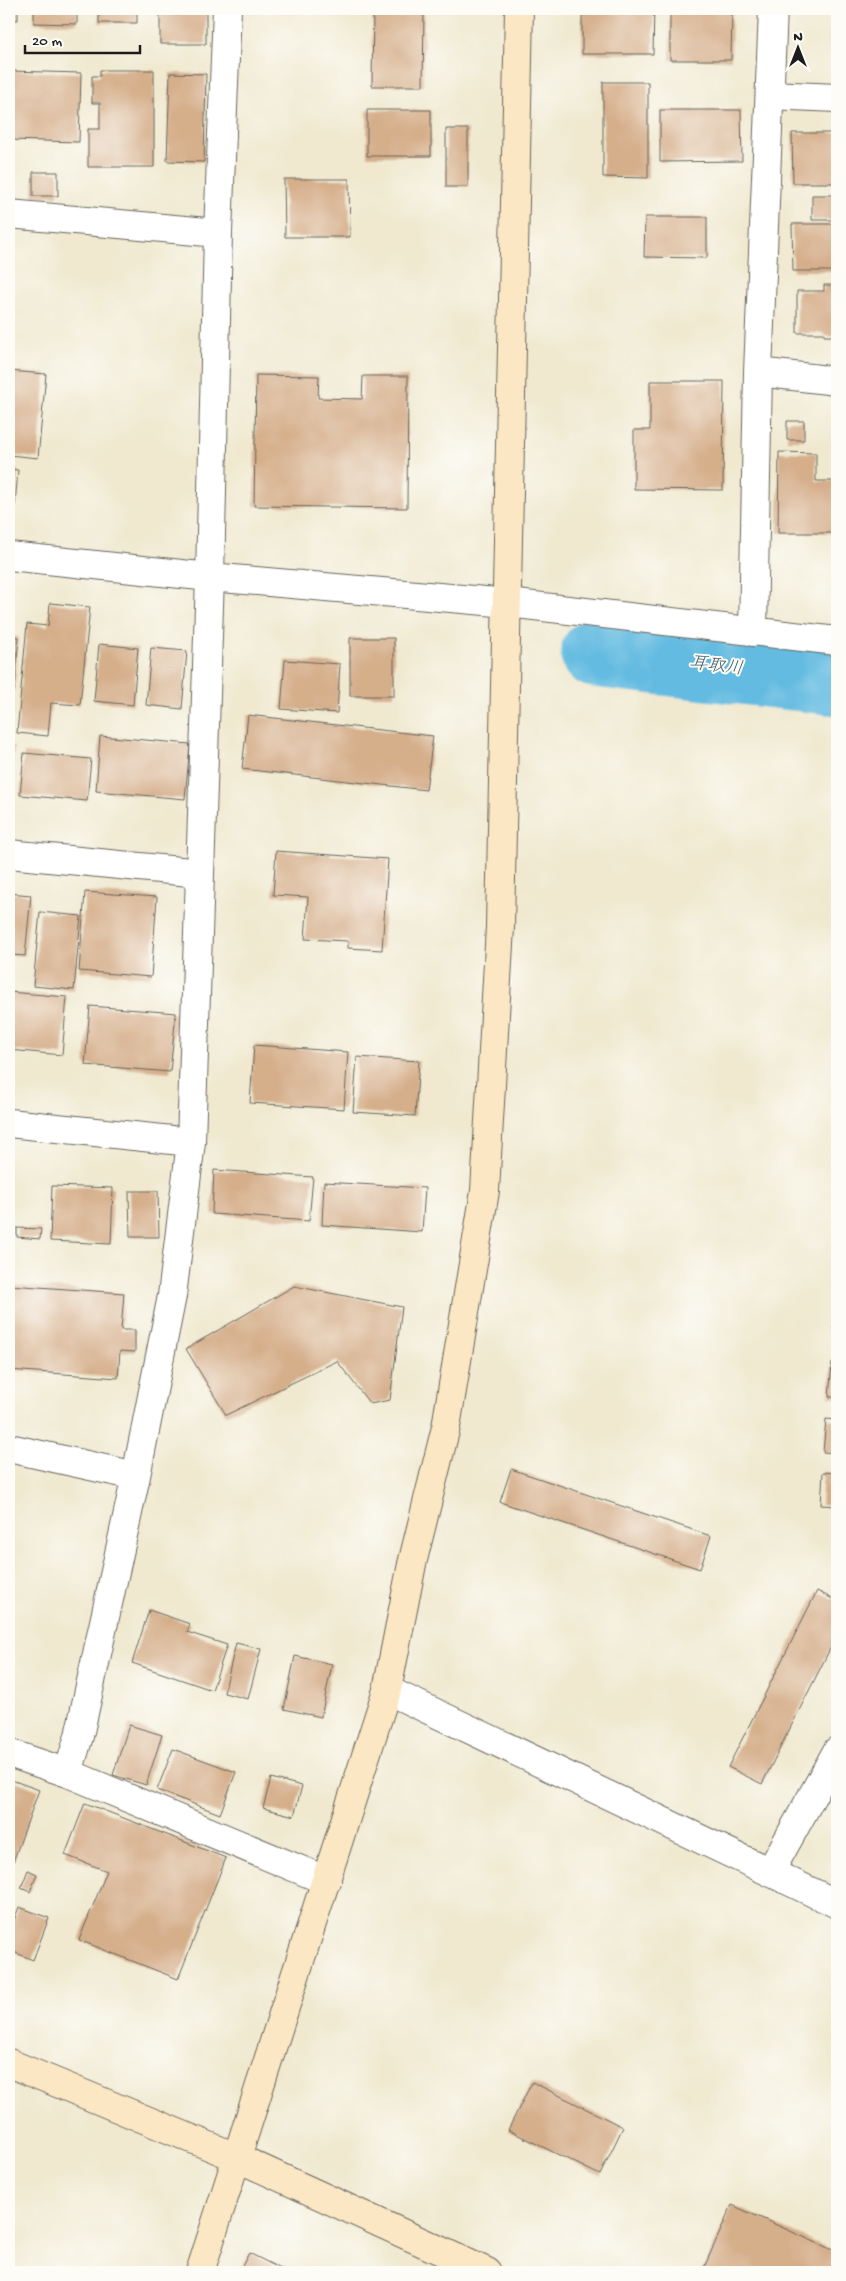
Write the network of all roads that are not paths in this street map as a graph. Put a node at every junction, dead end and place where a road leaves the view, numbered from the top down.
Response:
1 (226, 9) edge
2 (519, 9) edge
3 (773, 9) edge
4 (770, 96) junction
5 (837, 98) edge
6 (9, 214) edge
7 (218, 233) junction
8 (758, 372) junction
9 (837, 381) edge
10 (9, 556) edge
11 (210, 577) junction
12 (508, 603) junction
13 (753, 632) junction
14 (837, 641) edge
15 (9, 854) edge
16 (200, 873) junction
17 (9, 1123) edge
18 (191, 1142) junction
19 (9, 1448) edge
20 (136, 1476) junction
21 (387, 1690) junction
22 (837, 1751) edge
23 (9, 1753) edge
24 (68, 1773) junction
25 (770, 1872) junction
26 (327, 1881) junction
27 (837, 1904) edge
28 (9, 2063) edge
29 (238, 2158) junction
30 (200, 2272) edge
31 (486, 2272) edge

1 - 7 street
2 - 12 street
3 - 4 street
4 - 5 street
4 - 8 street
6 - 7 street
7 - 11 street
8 - 9 street
8 - 13 street
10 - 11 street
11 - 12 street
11 - 16 street
12 - 13 street
12 - 21 street
13 - 14 street
15 - 16 street
16 - 18 street
17 - 18 street
18 - 20 street
19 - 20 street
20 - 24 street
21 - 25 street
21 - 26 street
22 - 25 street
23 - 24 street
24 - 26 street
25 - 27 street
26 - 29 street
28 - 29 street
29 - 30 street
29 - 31 street

